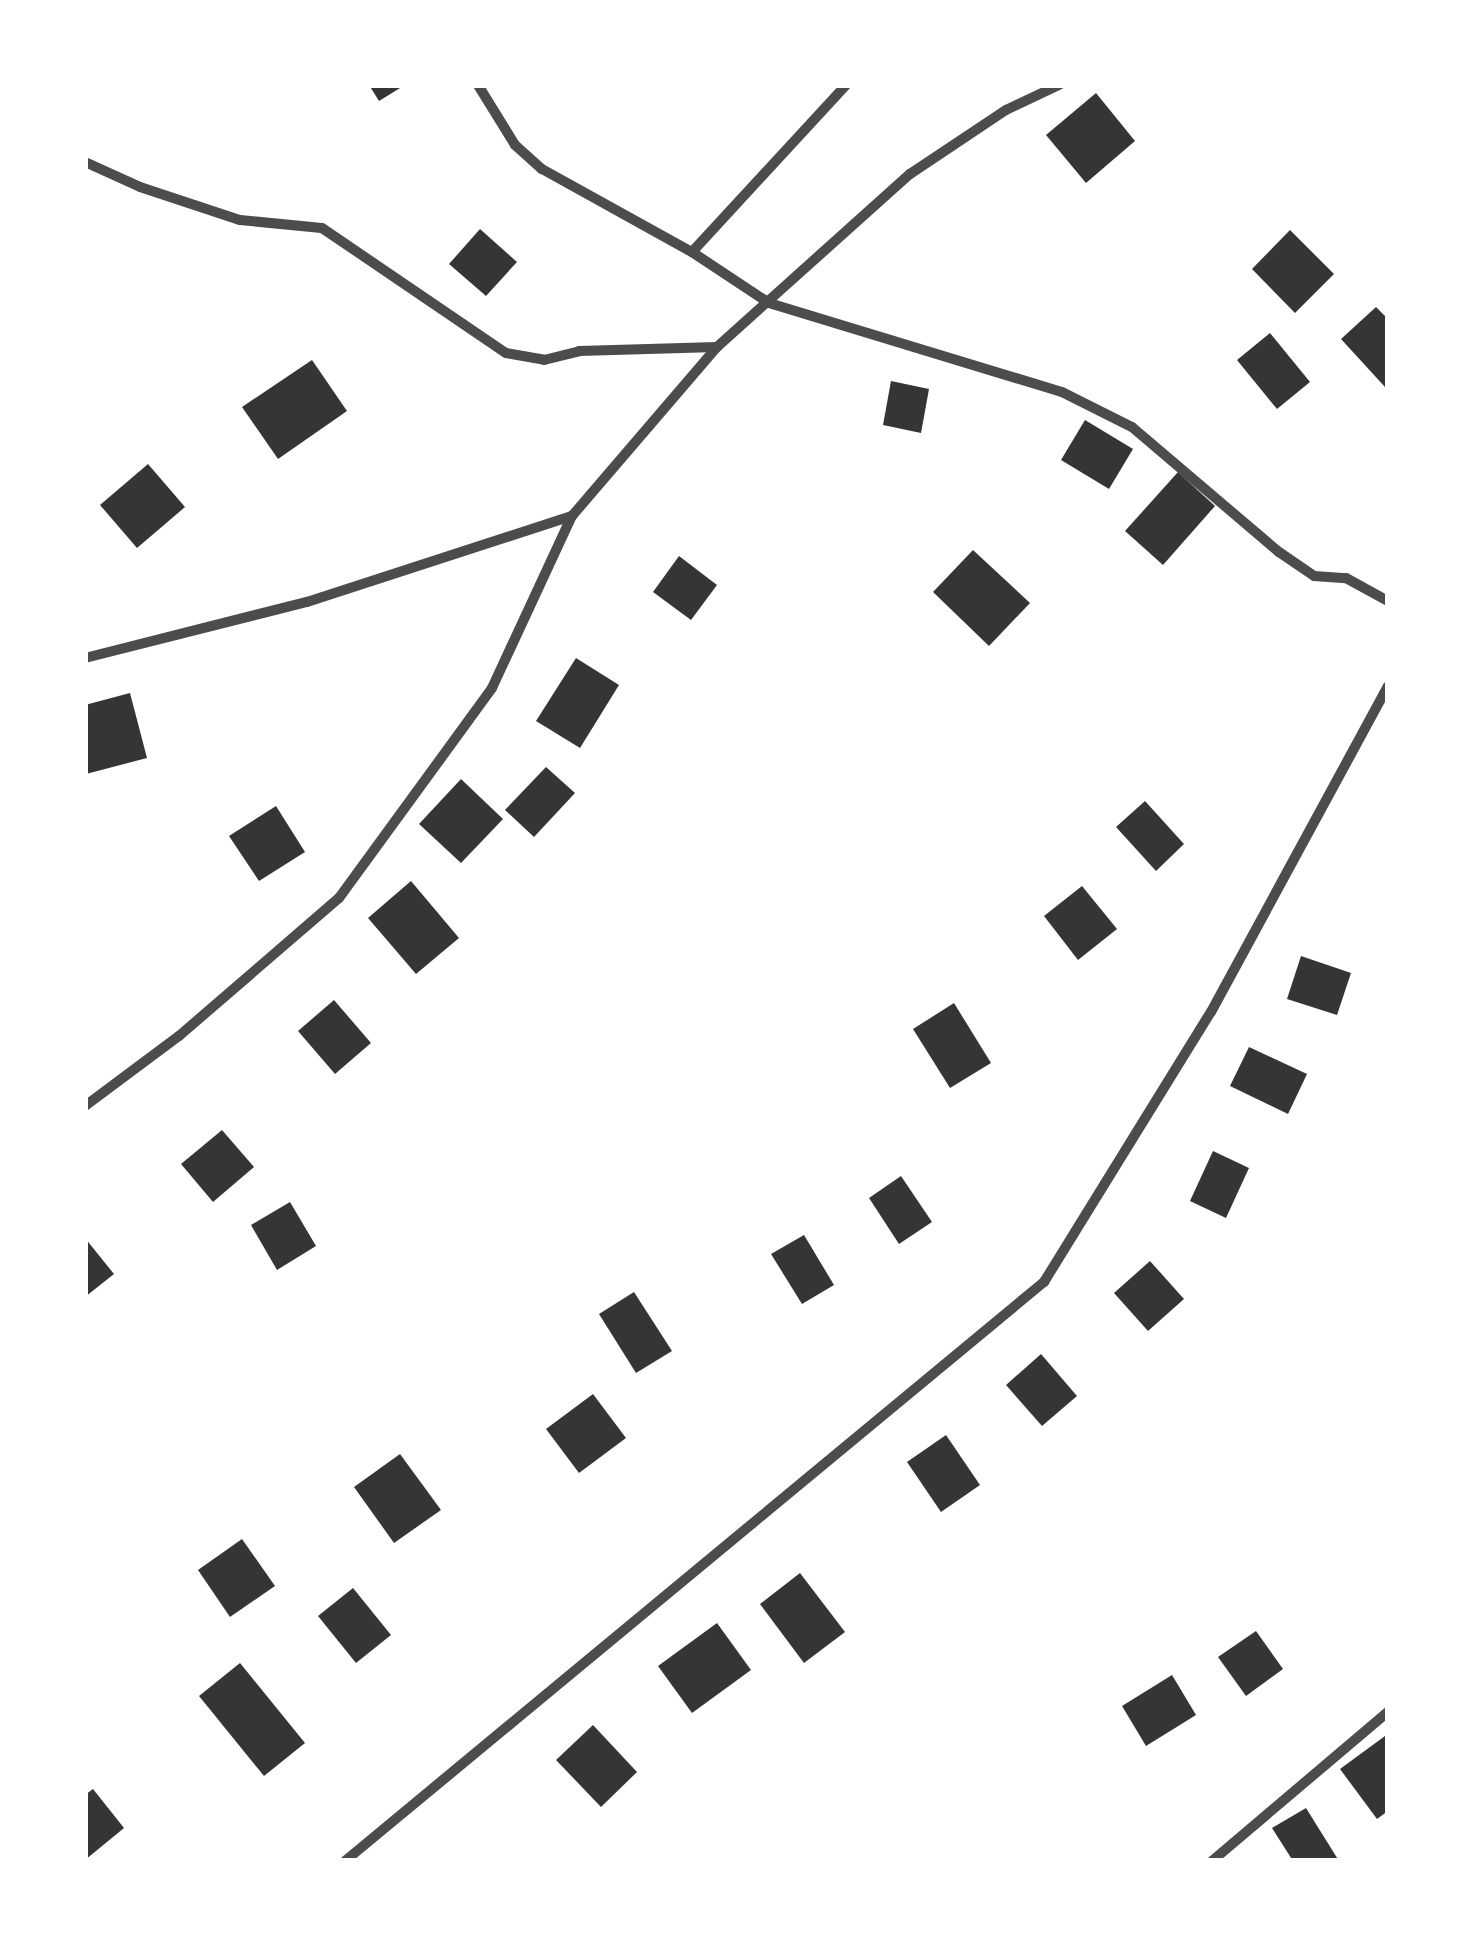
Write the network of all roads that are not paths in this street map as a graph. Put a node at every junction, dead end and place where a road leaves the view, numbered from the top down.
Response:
1 (478, 85) edge
2 (846, 85) edge
3 (1059, 85) edge
4 (85, 162) edge
5 (692, 252) junction
6 (768, 304) junction
7 (717, 347) junction
8 (572, 516) junction
9 (1388, 601) edge
10 (85, 658) edge
11 (1388, 686) edge
12 (85, 1106) edge
13 (1388, 1712) edge
14 (345, 1861) edge
15 (1212, 1861) edge

1 - 5 street
2 - 5 street
3 - 6 street
4 - 7 street
5 - 6 street
6 - 7 street
6 - 9 street
7 - 8 street
8 - 10 street
8 - 12 street
11 - 14 street
13 - 15 street

